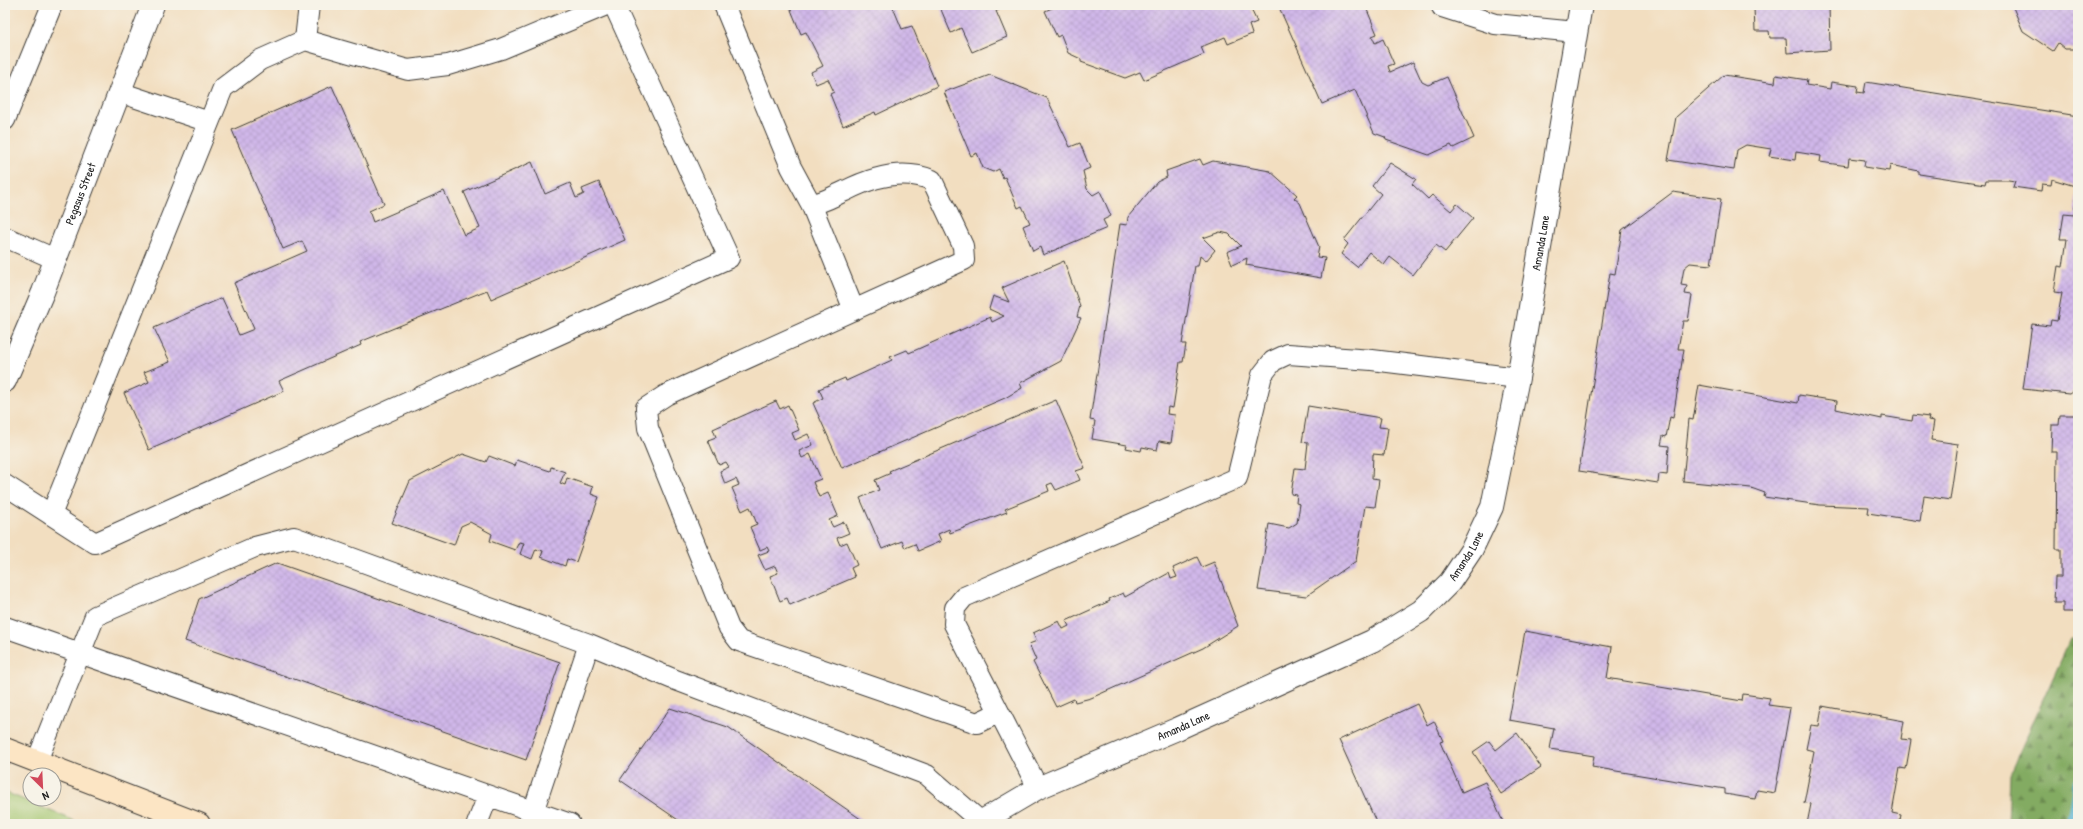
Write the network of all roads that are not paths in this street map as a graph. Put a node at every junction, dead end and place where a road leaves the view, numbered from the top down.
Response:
1 (52, 5) edge
2 (154, 5) edge
3 (309, 5) edge
4 (606, 5) edge
5 (614, 5) edge
6 (724, 5) edge
7 (1441, 5) edge
8 (1581, 5) edge
9 (1576, 32) junction
10 (305, 40) junction
11 (119, 92) junction
12 (5, 120) edge
13 (209, 122) junction
14 (810, 204) junction
15 (5, 237) edge
16 (55, 260) junction
17 (854, 310) junction
18 (1518, 378) junction
19 (5, 381) edge
20 (5, 485) edge
21 (51, 515) junction
22 (5, 628) edge
23 (589, 644) junction
24 (81, 655) junction
25 (998, 713) junction
26 (5, 749) edge
27 (37, 761) junction
28 (1038, 788) junction
29 (488, 796) junction
30 (533, 812) junction
31 (979, 823) edge
32 (199, 824) edge
33 (477, 824) edge
34 (570, 824) edge

1 - 12 lane
2 - 11 street, Pegasus Street
3 - 10 lane
4 - 10 lane
5 - 21 lane
6 - 14 lane
7 - 9 lane
8 - 9 street, Amanda Lane
9 - 18 street, Amanda Lane
10 - 13 lane
11 - 13 lane
11 - 16 street, Pegasus Street
13 - 21 lane
14 - 17 lane
14 - 17 lane
15 - 16 lane
16 - 19 street, Pegasus Street
17 - 25 lane
18 - 25 lane
18 - 28 street, Amanda Lane
20 - 21 lane
22 - 24 lane
23 - 24 lane
23 - 30 lane
23 - 31 lane
24 - 27 lane
24 - 29 lane
25 - 28 lane
26 - 27 main road
27 - 32 main road
28 - 31 street, Amanda Lane
29 - 30 lane
29 - 33 lane
30 - 34 lane

